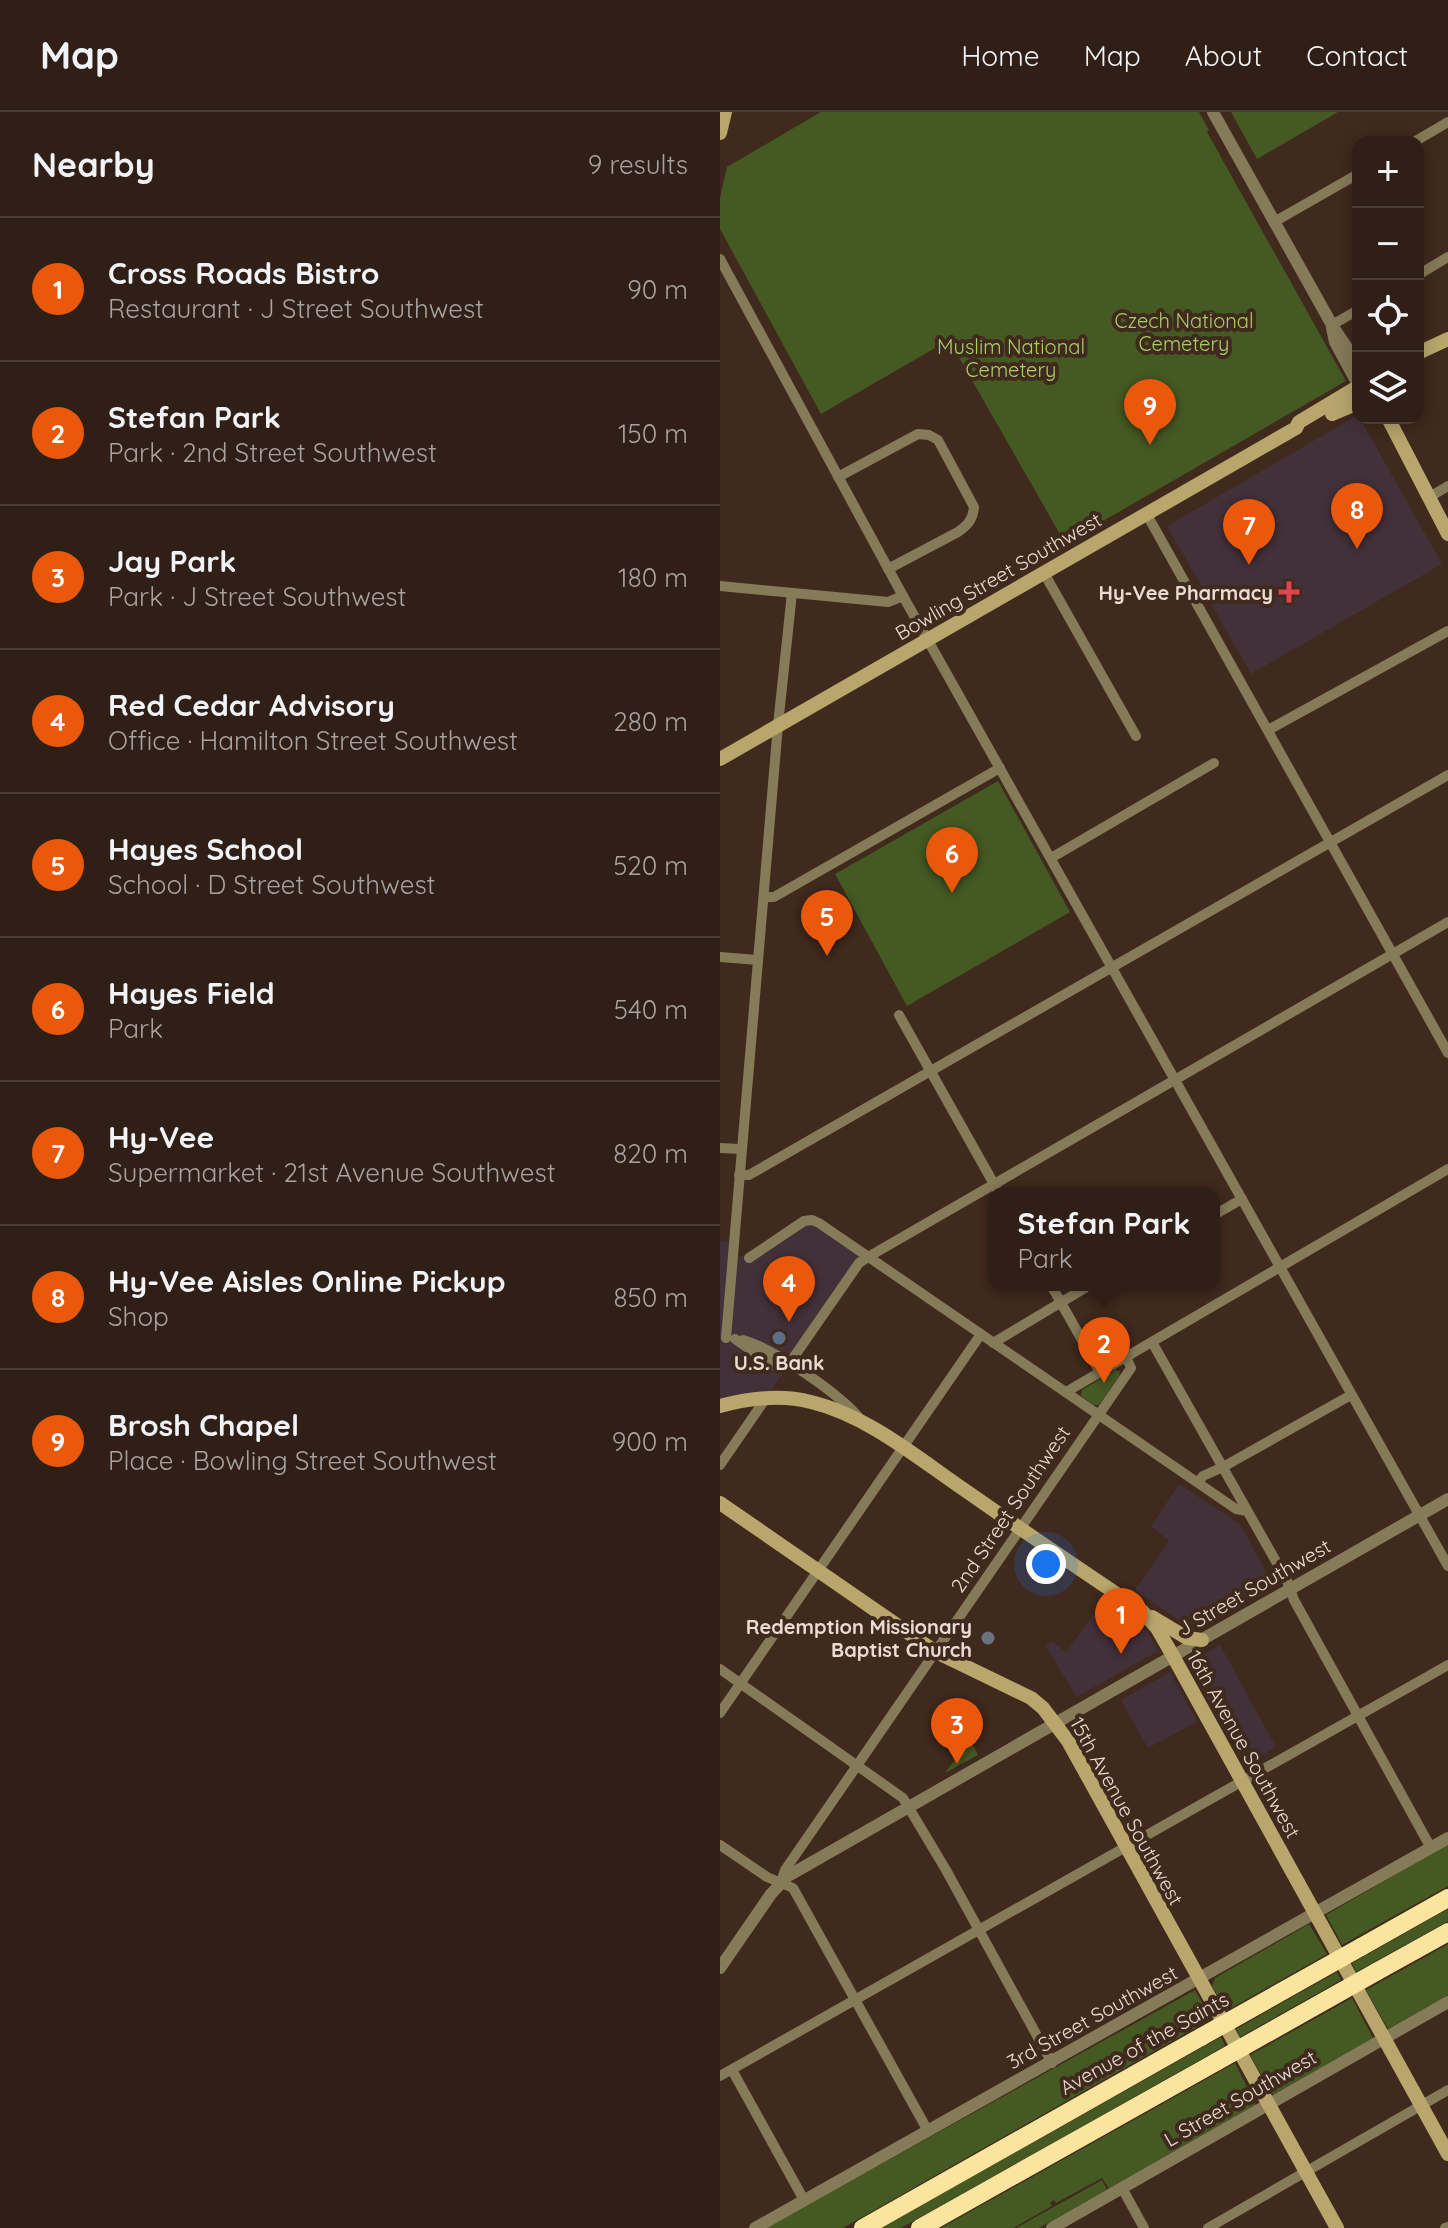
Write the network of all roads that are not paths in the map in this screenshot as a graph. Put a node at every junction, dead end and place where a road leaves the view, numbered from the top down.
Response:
1 (725, 112) edge
2 (1213, 112) edge
3 (1448, 122) edge
4 (720, 133) edge
5 (1424, 136) edge
6 (1352, 177) edge
7 (1274, 222) junction
8 (1448, 257) edge
9 (720, 259) edge
10 (1424, 271) edge
11 (1352, 313) edge
12 (1332, 325) junction
13 (1448, 339) edge
14 (1433, 348) junction
15 (1421, 352) edge
16 (1352, 355) edge
17 (1424, 357) edge
18 (1352, 379) edge
19 (1352, 394) edge
20 (1382, 424) edge
21 (1391, 424) edge
22 (838, 477) junction
23 (1448, 486) edge
24 (1426, 495) junction
25 (1146, 513) junction
26 (1448, 534) edge
27 (888, 569) junction
28 (1044, 573) junction
29 (720, 586) edge
30 (792, 593) junction
31 (903, 596) junction
32 (1448, 631) edge
33 (929, 639) junction
34 (778, 725) junction
35 (1268, 730) junction
36 (1136, 736) dead end
37 (720, 759) edge
38 (1214, 763) dead end
39 (1000, 768) junction
40 (1448, 775) edge
41 (1331, 843) junction
42 (1051, 858) junction
43 (764, 897) junction
44 (1448, 922) edge
45 (1393, 954) junction
46 (720, 957) edge
47 (758, 960) junction
48 (1112, 968) junction
49 (899, 1015) dead end
50 (1448, 1053) edge
51 (929, 1071) junction
52 (1175, 1081) junction
53 (720, 1148) edge
54 (741, 1149) junction
55 (1448, 1169) edge
56 (739, 1175) junction
57 (995, 1187) edge
58 (1002, 1187) edge
59 (988, 1195) edge
60 (1242, 1199) junction
61 (1220, 1212) edge
62 (868, 1257) junction
63 (749, 1258) dead end
64 (1279, 1267) junction
65 (1055, 1291) edge
66 (1080, 1291) edge
67 (1061, 1302) junction
68 (981, 1334) junction
69 (727, 1338) edge
70 (1152, 1342) junction
71 (993, 1343) junction
72 (1126, 1357) junction
73 (789, 1364) junction
74 (1100, 1372) junction
75 (1066, 1392) junction
76 (1351, 1395) junction
77 (766, 1398) junction
78 (720, 1406) edge
79 (1099, 1415) junction
80 (865, 1425) junction
81 (902, 1447) junction
82 (720, 1465) edge
83 (1223, 1467) junction
84 (1198, 1482) junction
85 (1448, 1499) edge
86 (720, 1503) edge
87 (1247, 1511) junction
88 (1419, 1516) junction
89 (1021, 1529) junction
90 (1448, 1566) edge
91 (818, 1570) junction
92 (1290, 1589) junction
93 (1142, 1611) junction
94 (1202, 1640) junction
95 (936, 1652) junction
96 (1173, 1656) junction
97 (1448, 1665) edge
98 (720, 1669) edge
99 (741, 1683) junction
100 (720, 1713) edge
101 (1358, 1716) junction
102 (1056, 1723) junction
103 (859, 1765) junction
104 (1242, 1782) junction
105 (909, 1806) junction
106 (1448, 1838) edge
107 (720, 1845) edge
108 (1127, 1848) junction
109 (1431, 1848) junction
110 (785, 1879) junction
111 (1448, 1898) edge
112 (1315, 1914) junction
113 (979, 1931) junction
114 (1448, 1932) edge
115 (720, 1968) edge
116 (1199, 1980) junction
117 (855, 2000) junction
118 (1448, 2002) edge
119 (1384, 2038) junction
120 (1052, 2063) junction
121 (732, 2070) junction
122 (720, 2076) edge
123 (1448, 2090) edge
124 (1268, 2105) junction
125 (1421, 2105) junction
126 (928, 2131) junction
127 (1448, 2154) edge
128 (1306, 2172) junction
129 (1122, 2188) junction
130 (804, 2200) junction
131 (755, 2228) edge
132 (863, 2228) edge
133 (920, 2228) edge
134 (1052, 2228) edge
135 (1144, 2228) edge
136 (1208, 2228) edge
137 (1337, 2228) edge

1 - 4 main road
2 - 7 street
3 - 5 street
6 - 7 street
7 - 12 street
8 - 10 street
9 - 22 street
11 - 12 street
12 - 16 street
12 - 18 street
13 - 14 main road
14 - 15 main road
14 - 17 main road
19 - 25 main road, Bowling Street Southwest
20 - 24 main road
21 - 24 main road
22 - 27 street
22 - 27 street
23 - 24 street
24 - 26 main road
25 - 28 main road, Bowling Street Southwest
25 - 35 street
27 - 31 street
28 - 33 main road, Bowling Street Southwest
28 - 36 street
29 - 30 street
30 - 31 street
30 - 34 street
31 - 33 street
32 - 35 street
33 - 34 main road, Bowling Street Southwest
33 - 39 street
34 - 37 main road, Bowling Street Southwest
34 - 43 street
35 - 41 street
38 - 42 street
39 - 42 street
39 - 43 street
40 - 41 street
41 - 45 street
41 - 48 street
42 - 48 street
43 - 47 street
44 - 45 street
45 - 50 street
45 - 52 street
46 - 47 street
47 - 54 street
48 - 51 street
48 - 52 street
49 - 51 street
51 - 56 street
51 - 57 street
52 - 58 street
52 - 60 street
53 - 54 street
54 - 56 street
55 - 64 street
56 - 69 street
59 - 62 street
60 - 61 street
60 - 64 street
62 - 63 street
62 - 68 street
62 - 73 street
64 - 70 street
64 - 76 street
65 - 67 street
66 - 67 street
67 - 71 street
67 - 74 street
68 - 71 street
68 - 81 street
69 - 73 street
70 - 72 street
70 - 83 street
71 - 75 street
72 - 74 street
72 - 79 street, 2nd Street Southwest
73 - 80 street
74 - 75 street
75 - 79 street
76 - 83 street
76 - 88 street
77 - 78 main road, 16th Avenue Southwest
77 - 80 main road, 16th Avenue Southwest
77 - 82 street
79 - 84 street
79 - 89 street, 2nd Street Southwest
80 - 81 main road, 16th Avenue Southwest
81 - 89 main road, 16th Avenue Southwest
81 - 91 street
83 - 84 street
83 - 87 street
84 - 87 street
85 - 88 street, J Street Southwest
86 - 91 main road, 15th Avenue Southwest
87 - 92 street
88 - 90 street
88 - 92 street, J Street Southwest
89 - 93 main road, 16th Avenue Southwest
89 - 95 street, 2nd Street Southwest
91 - 95 main road, 15th Avenue Southwest
91 - 99 street
92 - 94 street, J Street Southwest
92 - 101 street
93 - 94 main road
93 - 96 main road, 16th Avenue Southwest
94 - 96 street, J Street Southwest
95 - 102 main road, 15th Avenue Southwest
95 - 103 street, 2nd Street Southwest
96 - 102 street, J Street Southwest
96 - 104 main road, 16th Avenue Southwest
97 - 101 street
98 - 99 street
99 - 100 street
99 - 103 street
101 - 104 street
101 - 109 street
102 - 105 street, J Street Southwest
102 - 108 main road, 15th Avenue Southwest
103 - 105 street
103 - 110 street, 2nd Street Southwest
104 - 108 street
104 - 112 main road, 16th Avenue Southwest
105 - 110 street, J Street Southwest
105 - 113 street
106 - 109 street, 3rd Street Southwest
107 - 110 street
108 - 113 street
108 - 116 main road, 15th Avenue Southwest
109 - 112 street, 3rd Street Southwest
110 - 115 street, 2nd Street Southwest
110 - 117 street
111 - 132 highway, Avenue of the Saints, bridge
112 - 116 street, 3rd Street Southwest
112 - 119 main road, 16th Avenue Southwest
113 - 117 street
113 - 120 street
114 - 133 highway, bridge
116 - 120 street, 3rd Street Southwest
116 - 124 main road, 15th Avenue Southwest
117 - 121 street
117 - 126 street
118 - 119 street, L Street Southwest
119 - 124 street, L Street Southwest
119 - 125 main road, 16th Avenue Southwest
120 - 126 street, 3rd Street Southwest
121 - 122 street
121 - 130 street
123 - 125 street
124 - 128 main road, 15th Avenue Southwest
124 - 129 street, L Street Southwest
125 - 127 main road, 16th Avenue Southwest
125 - 128 street
126 - 130 street, 3rd Street Southwest
128 - 136 street
128 - 137 main road, 15th Avenue Southwest
129 - 134 street, L Street Southwest
129 - 135 street
130 - 131 street, 3rd Street Southwest

